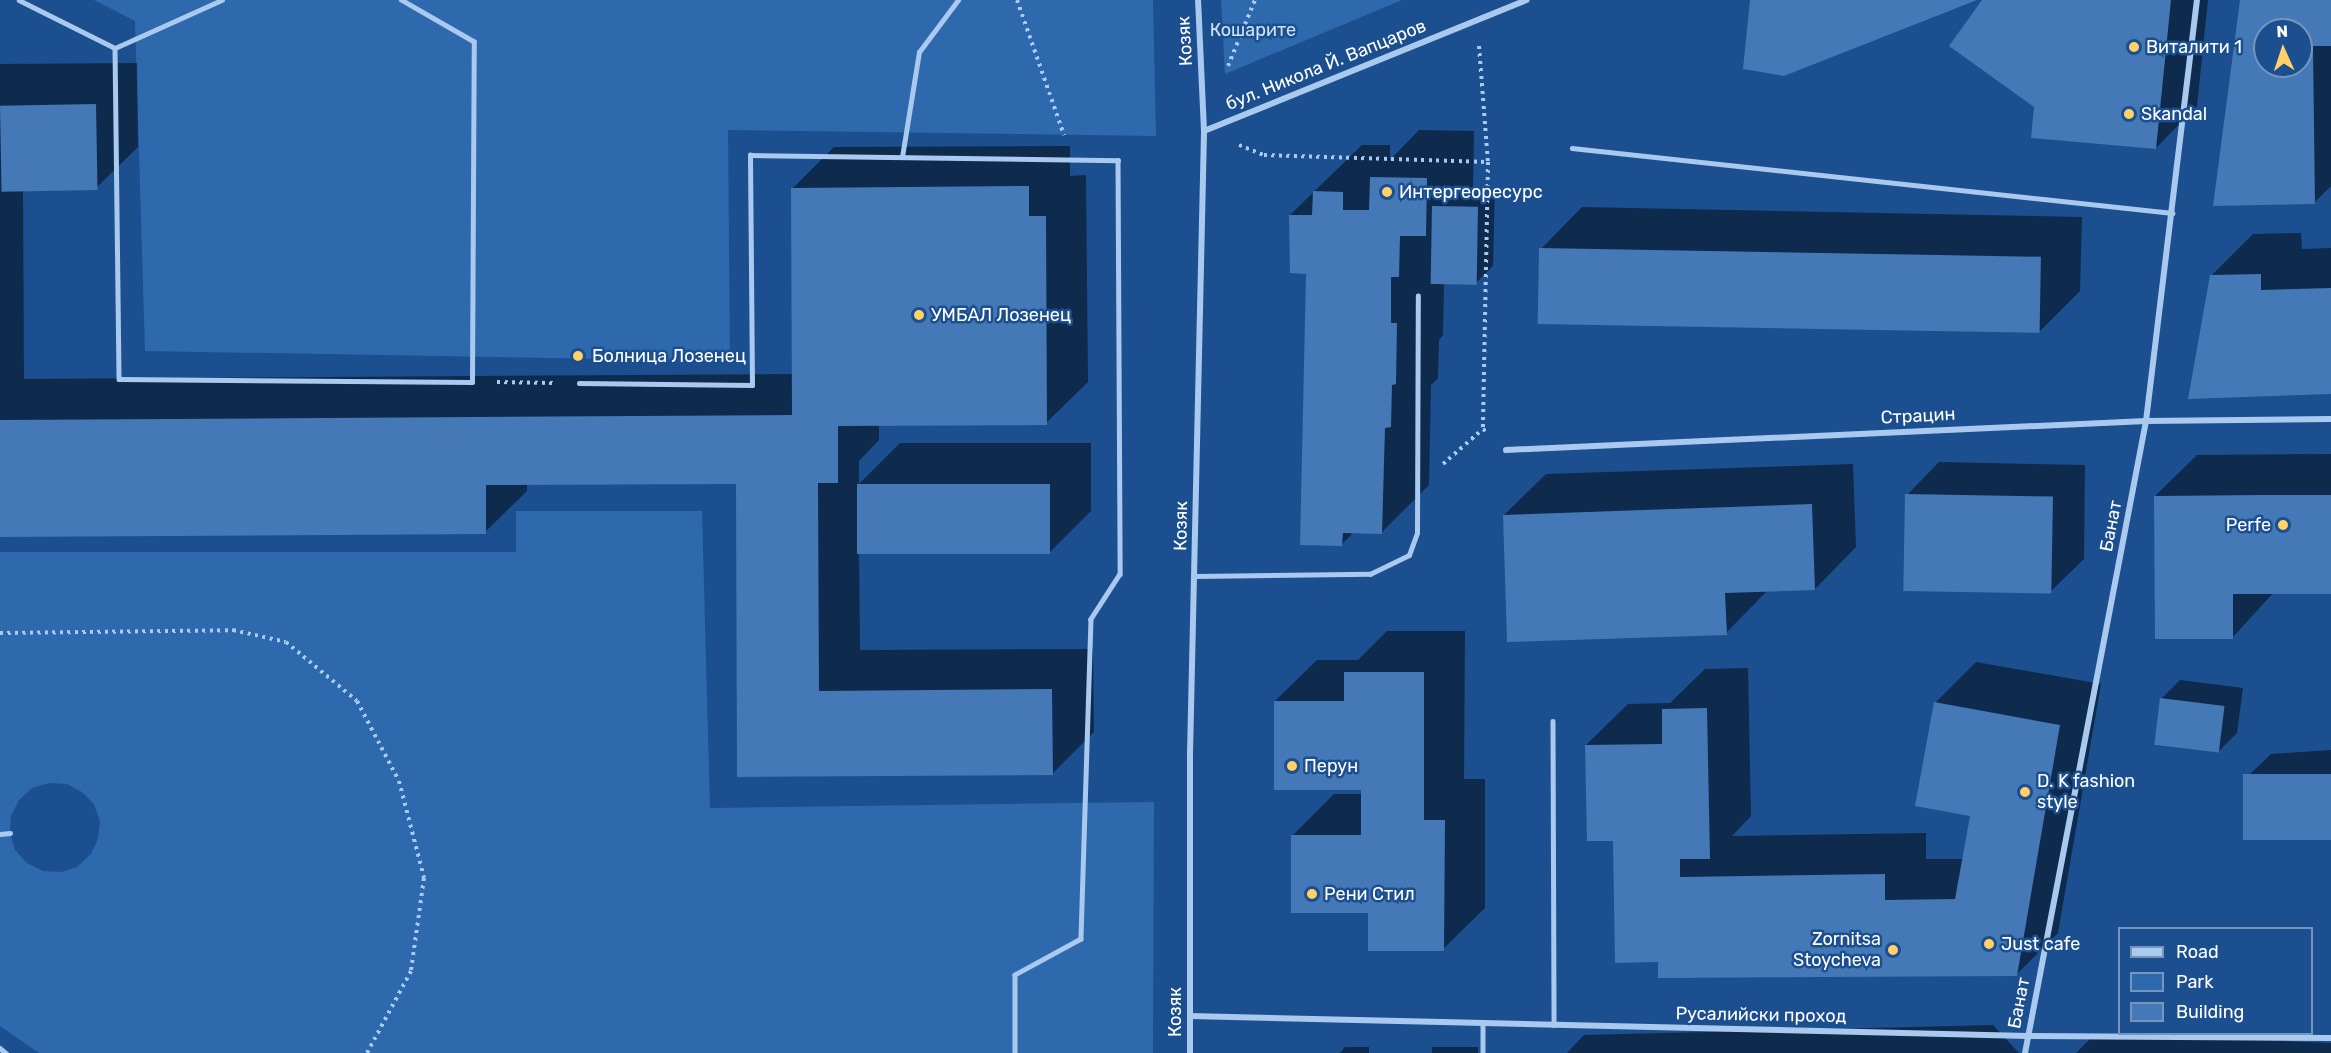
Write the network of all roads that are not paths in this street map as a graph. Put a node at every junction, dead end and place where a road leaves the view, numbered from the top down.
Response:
1 (19, 0) edge
2 (222, 0) edge
3 (401, 0) edge
4 (958, 0) edge
5 (1198, 0) edge
6 (1526, 0) edge
7 (2197, 0) edge
8 (115, 48) junction
9 (1204, 131) junction
10 (1572, 148) dead end
11 (902, 157) junction
12 (2172, 213) junction
13 (1418, 296) dead end
14 (579, 383) road end
15 (2331, 419) edge
16 (2146, 421) junction
17 (1506, 450) dead end
18 (1195, 576) junction
19 (1553, 721) dead end
20 (10, 833) dead end
21 (0, 834) edge
22 (1190, 1016) junction
23 (1482, 1023) junction
24 (1554, 1025) junction
25 (2028, 1036) junction
26 (2331, 1038) edge
27 (0, 1048) edge
28 (6, 1053) edge
29 (1015, 1053) edge
30 (1190, 1053) edge
31 (1483, 1053) edge
32 (2025, 1053) edge

1 - 8 lane
2 - 8 lane
3 - 8 lane
4 - 11 lane
5 - 9 street, Козяк
6 - 9 street, бул. Никола Й. Вапцаров
7 - 12 street, Банат
9 - 18 street, Козяк
10 - 12 lane
11 - 14 lane
11 - 29 lane
12 - 16 street, Банат
13 - 18 lane
15 - 16 street, Страцин
16 - 17 street, Страцин
16 - 25 street, Банат
18 - 22 street, Козяк
19 - 24 lane
20 - 21 lane
22 - 23 street, Русалийски проход
22 - 30 street, Козяк
23 - 24 street, Русалийски проход
23 - 31 lane
24 - 25 street, Русалийски проход
25 - 26 street, Русалийски проход
25 - 32 street, Банат
27 - 28 lane

